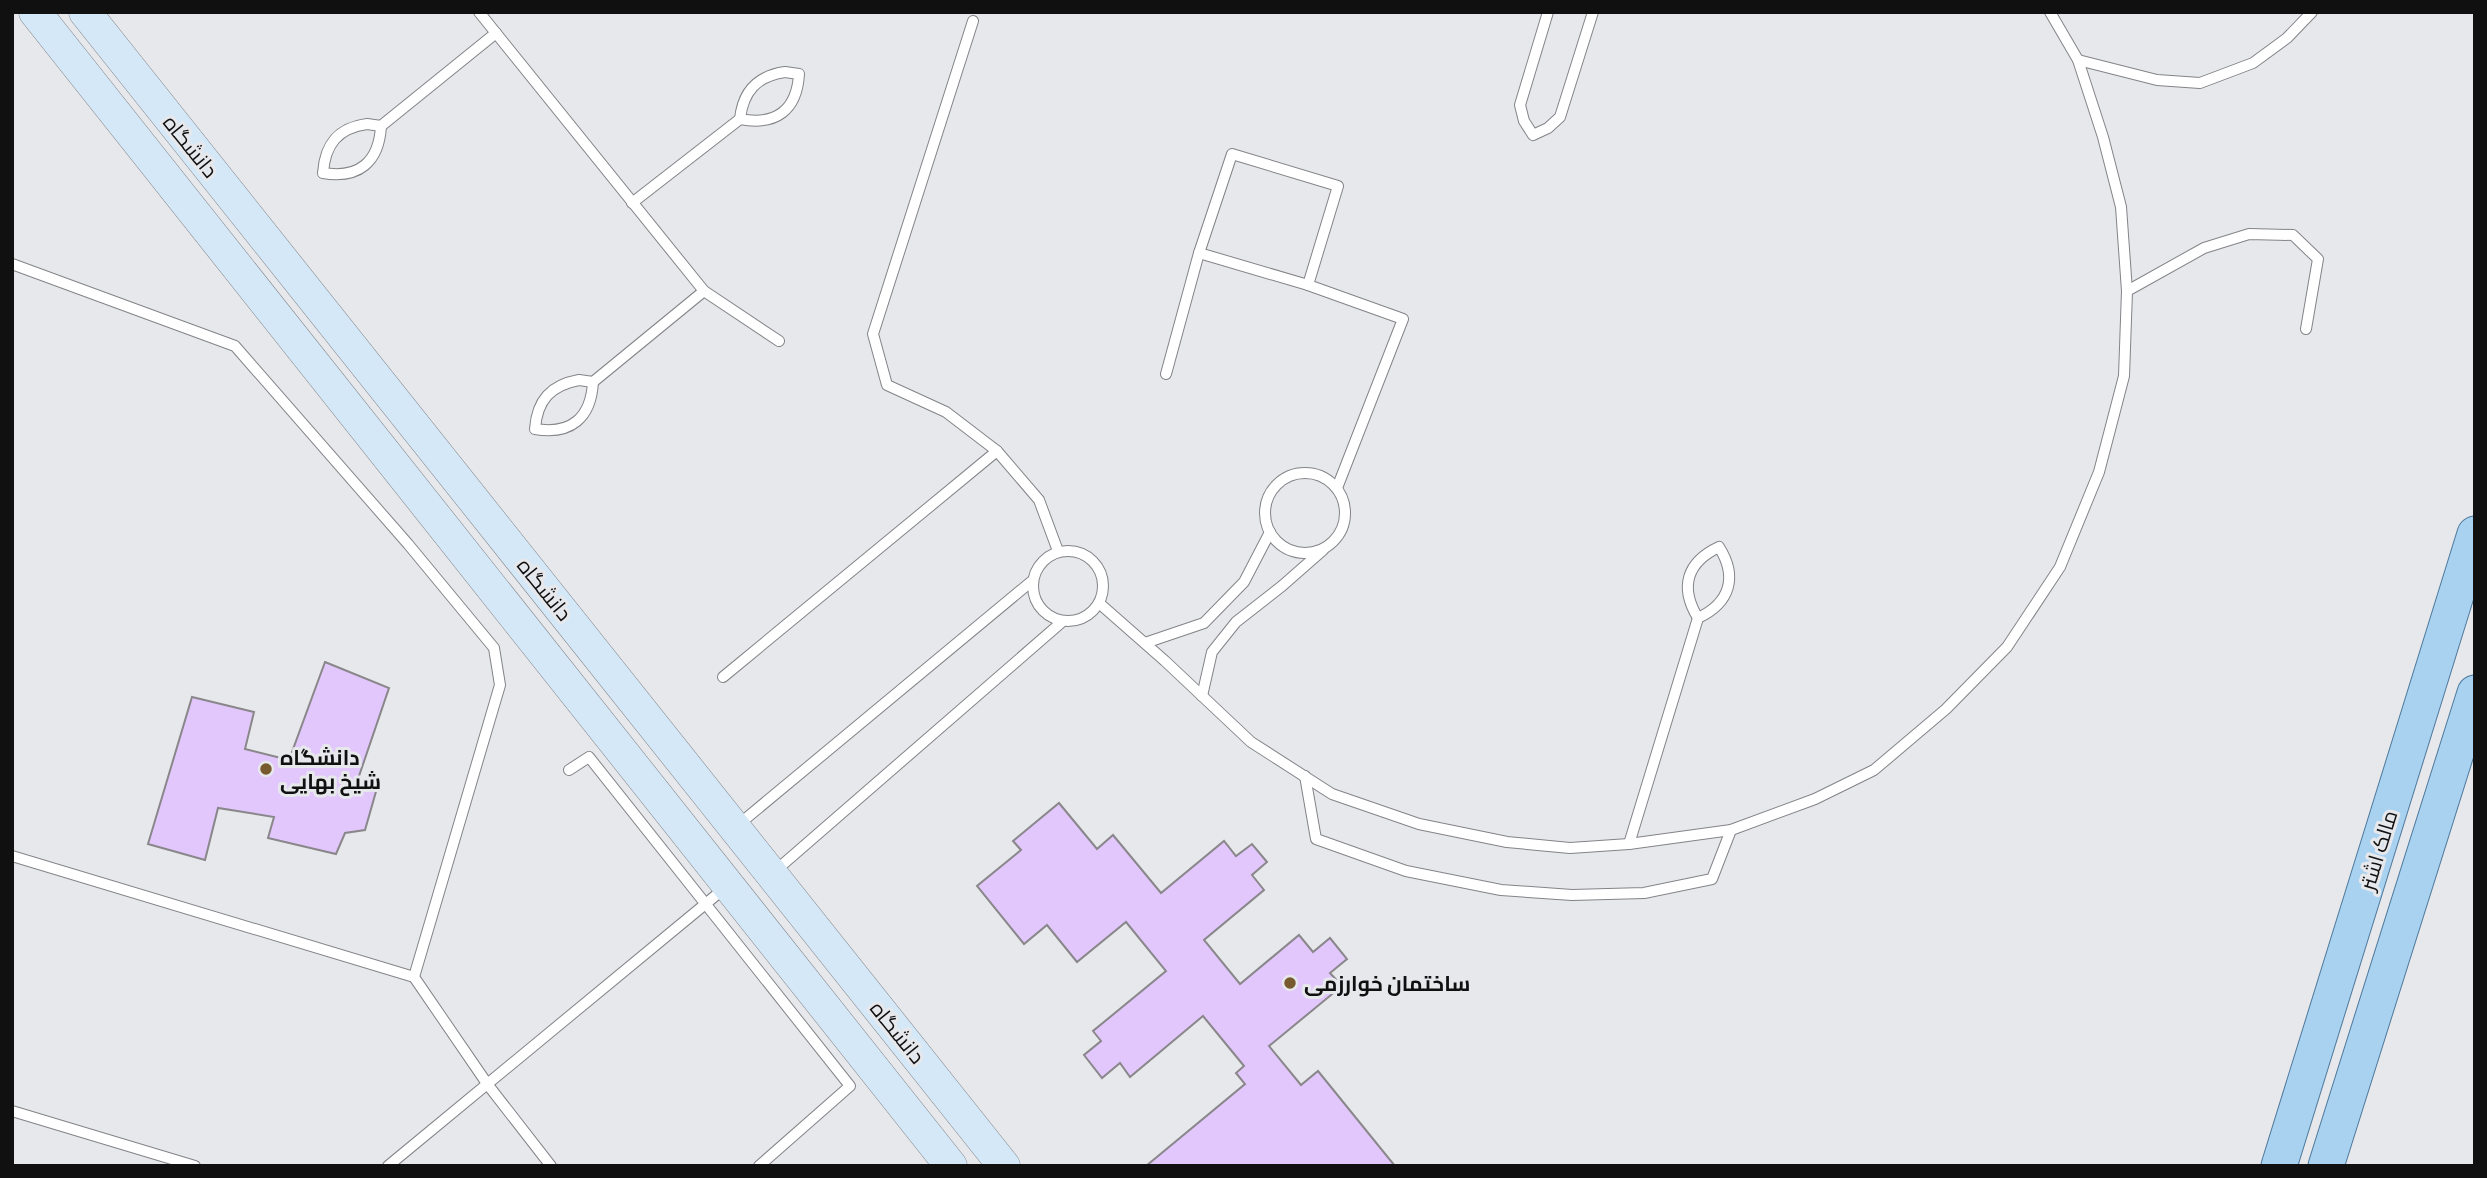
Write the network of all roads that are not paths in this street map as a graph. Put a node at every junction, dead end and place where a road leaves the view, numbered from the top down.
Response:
1 (35, 12) edge
2 (85, 12) edge
3 (479, 12) edge
4 (1548, 12) edge
5 (1594, 12) edge
6 (2050, 12) edge
7 (2312, 12) edge
8 (973, 21) dead end
9 (496, 33) junction
10 (2078, 60) junction
11 (740, 119) junction
12 (381, 126) junction
13 (632, 203) junction
14 (1199, 253) junction
15 (12, 264) edge
16 (1308, 285) junction
17 (2127, 290) junction
18 (704, 291) junction
19 (2306, 329) dead end
20 (779, 341) dead end
21 (1166, 374) dead end
22 (593, 382) junction
23 (997, 451) junction
24 (1336, 488) junction
25 (1270, 532) junction
26 (2475, 534) edge
27 (1327, 546) junction
28 (1058, 551) junction
29 (1032, 581) junction
30 (1099, 603) junction
31 (1698, 618) junction
32 (1063, 621) junction
33 (1145, 643) junction
34 (723, 677) dead end
35 (2475, 693) edge
36 (1202, 695) junction
37 (569, 770) dead end
38 (1305, 776) junction
39 (734, 827) junction
40 (1731, 830) junction
41 (1629, 845) junction
42 (12, 856) edge
43 (771, 874) junction
44 (717, 895) junction
45 (414, 977) junction
46 (488, 1085) junction
47 (12, 1111) edge
48 (195, 1166) edge
49 (388, 1166) edge
50 (551, 1166) edge
51 (759, 1166) edge
52 (951, 1166) edge
53 (1004, 1166) edge
54 (2279, 1166) edge
55 (2326, 1166) edge

1 - 44 main road, دانشگاه
2 - 39 main road, دانشگاه
3 - 9 lane
4 - 5 lane
6 - 10 lane
7 - 10 lane
8 - 23 lane
9 - 12 lane
9 - 13 lane
10 - 17 lane
11 - 11 lane
11 - 13 lane
12 - 12 lane
13 - 18 lane
14 - 16 lane
14 - 16 lane
14 - 21 lane
15 - 45 lane
16 - 24 lane
17 - 19 lane
17 - 40 lane
18 - 20 lane
18 - 22 lane
22 - 22 lane
23 - 28 lane
23 - 34 lane
24 - 25 lane
24 - 27 lane
25 - 27 lane
25 - 33 lane
26 - 54 main road, مالک اشتر
27 - 36 lane
28 - 29 lane
28 - 30 lane
29 - 32 lane
29 - 39 lane
30 - 32 lane
30 - 33 lane
31 - 31 lane
31 - 41 lane
32 - 43 lane
33 - 36 lane
35 - 55 main road
36 - 38 lane
37 - 44 lane
38 - 40 lane
38 - 41 lane
39 - 43 main road, دانشگاه
40 - 41 lane
42 - 45 lane
43 - 53 main road, دانشگاه
44 - 46 lane
44 - 51 lane
44 - 52 main road, دانشگاه
45 - 46 lane
46 - 49 lane
46 - 50 lane
47 - 48 lane

